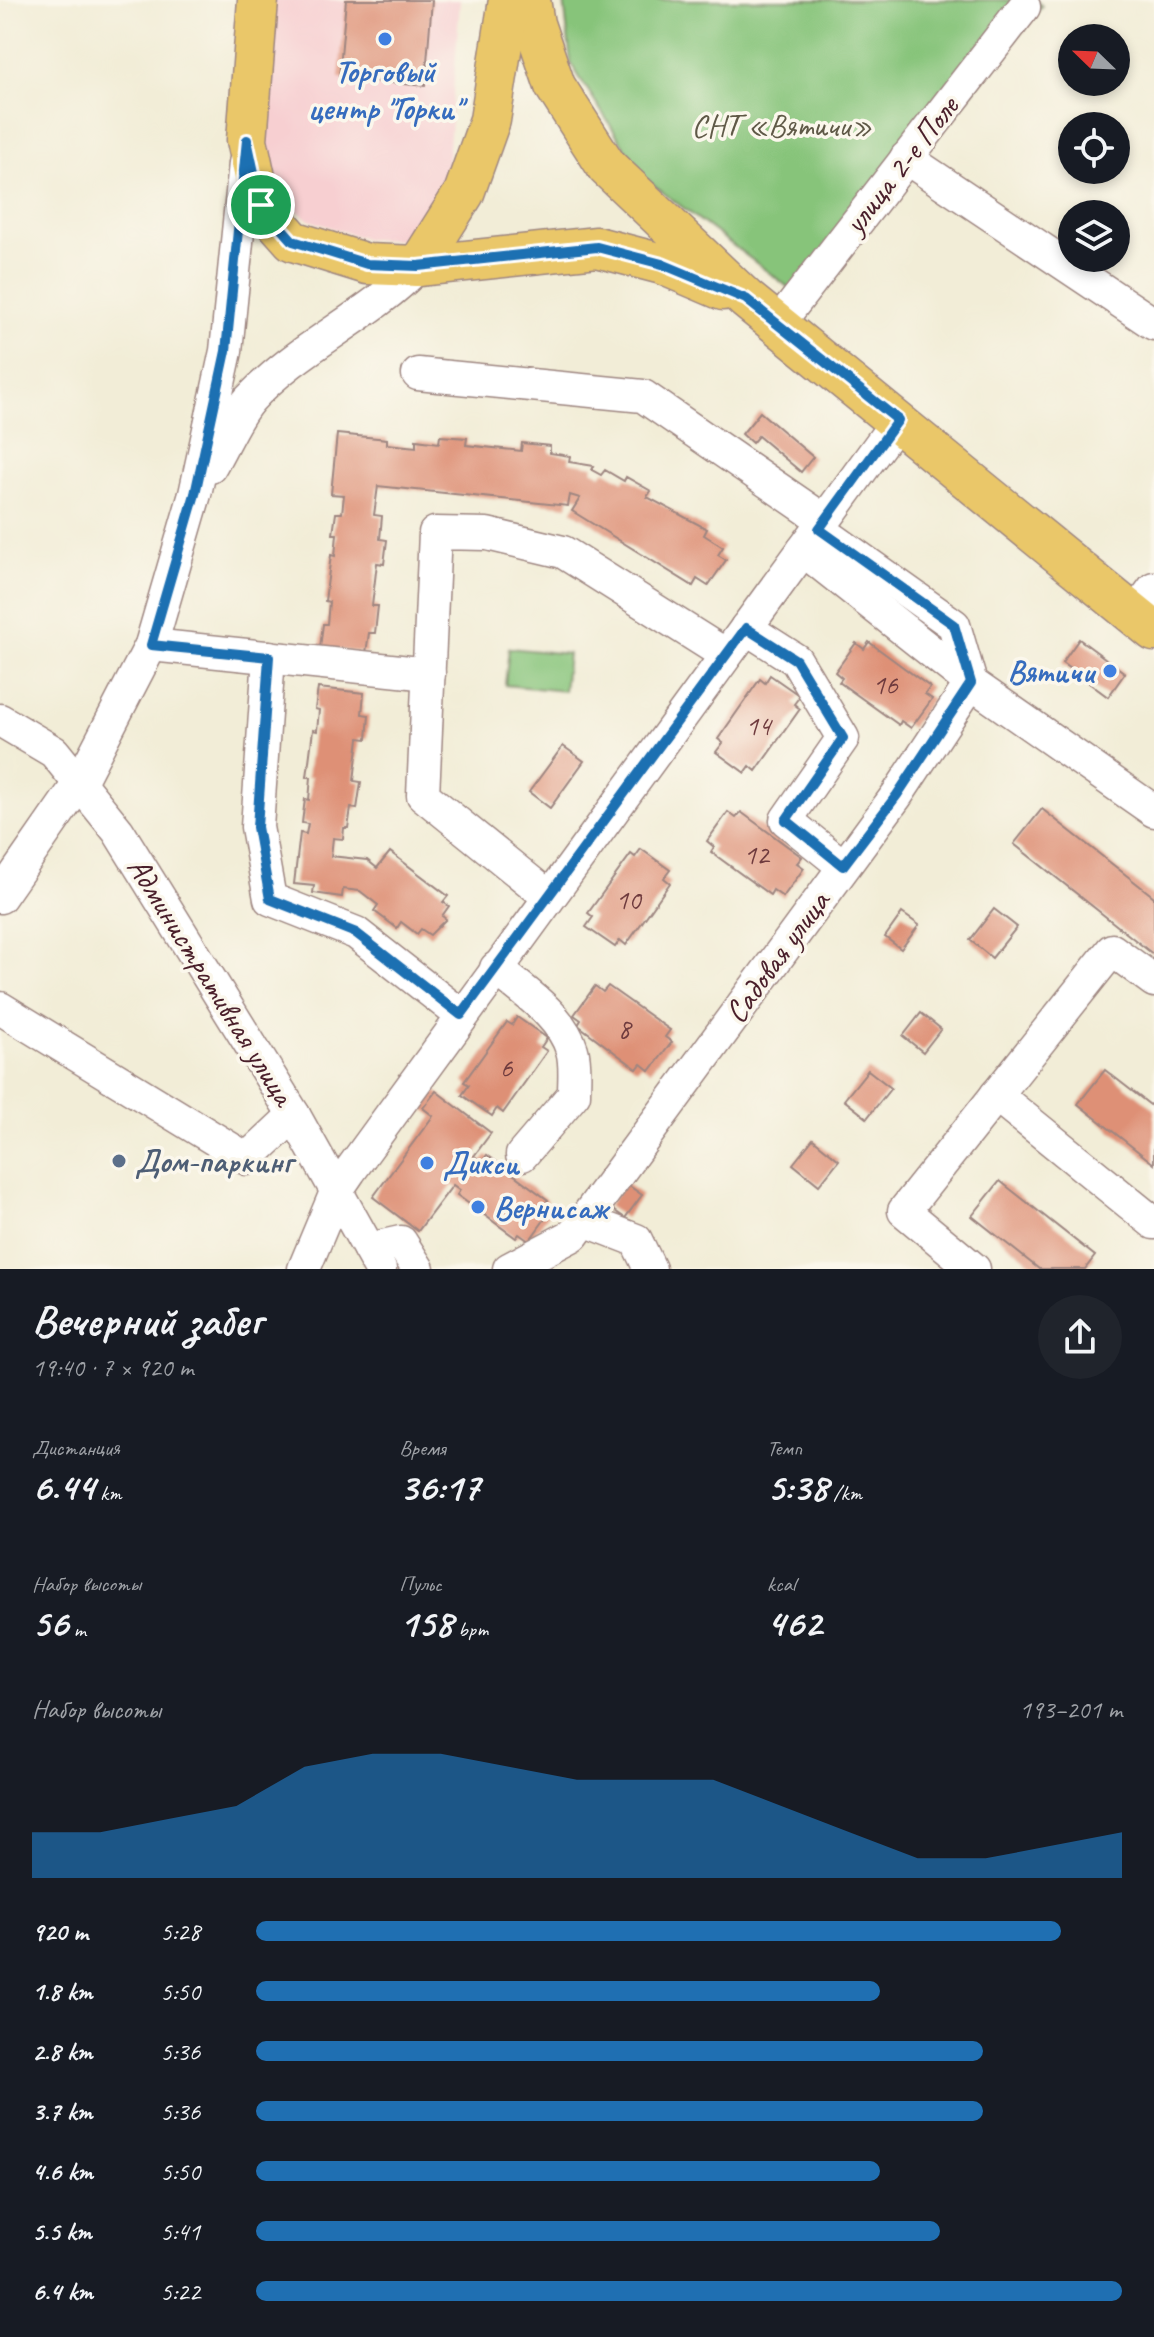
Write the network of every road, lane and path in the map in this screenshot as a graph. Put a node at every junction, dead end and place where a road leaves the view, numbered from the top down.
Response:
1 (258, 0) edge
2 (509, 0) edge
3 (530, 0) edge
4 (1024, 7) dead end
5 (247, 140) junction
6 (906, 158) junction
7 (418, 266) junction
8 (746, 299) junction
9 (778, 324) junction
10 (1154, 324) edge
11 (418, 374) dead end
12 (898, 420) junction
13 (195, 494) junction
14 (816, 534) junction
15 (1147, 611) edge
16 (746, 628) junction
17 (151, 645) junction
18 (726, 655) junction
19 (269, 657) junction
20 (429, 674) junction
21 (971, 683) junction
22 (0, 720) edge
23 (80, 782) junction
24 (1154, 811) edge
25 (843, 866) junction
26 (548, 896) junction
27 (0, 897) edge
28 (496, 968) junction
29 (1154, 981) edge
30 (0, 1008) edge
31 (461, 1015) junction
32 (996, 1095) junction
33 (294, 1115) junction
34 (522, 1155) dead end
35 (337, 1190) junction
36 (584, 1220) junction
37 (1154, 1223) edge
38 (374, 1259) edge
39 (304, 1269) edge
40 (418, 1269) edge
41 (509, 1269) edge
42 (650, 1269) edge
43 (974, 1269) edge

1 - 5 main road
2 - 7 main road
3 - 8 main road
4 - 6 street, улица 2-е Поле
5 - 7 main road
5 - 13 street
6 - 9 street, улица 2-е Поле
6 - 10 street
7 - 8 main road
7 - 13 street
8 - 9 main road
9 - 12 main road
11 - 14 street
12 - 14 street
12 - 15 main road
13 - 17 street
14 - 16 street
14 - 21 street
16 - 18 street
16 - 25 street
17 - 19 street
17 - 23 street
18 - 20 street
18 - 26 street
19 - 20 street
19 - 31 street
20 - 26 street
21 - 24 street
21 - 25 street, Садовая улица
22 - 23 street, Административная улица
23 - 27 street
23 - 33 street, Административная улица
25 - 36 street, Садовая улица
26 - 28 street
28 - 31 street
28 - 34 street
29 - 32 street
30 - 33 street
31 - 35 street
32 - 37 street
32 - 43 street
33 - 35 street, Административная улица
35 - 38 street, Административная улица
35 - 39 street
36 - 41 street, Садовая улица
36 - 42 street
38 - 40 street

